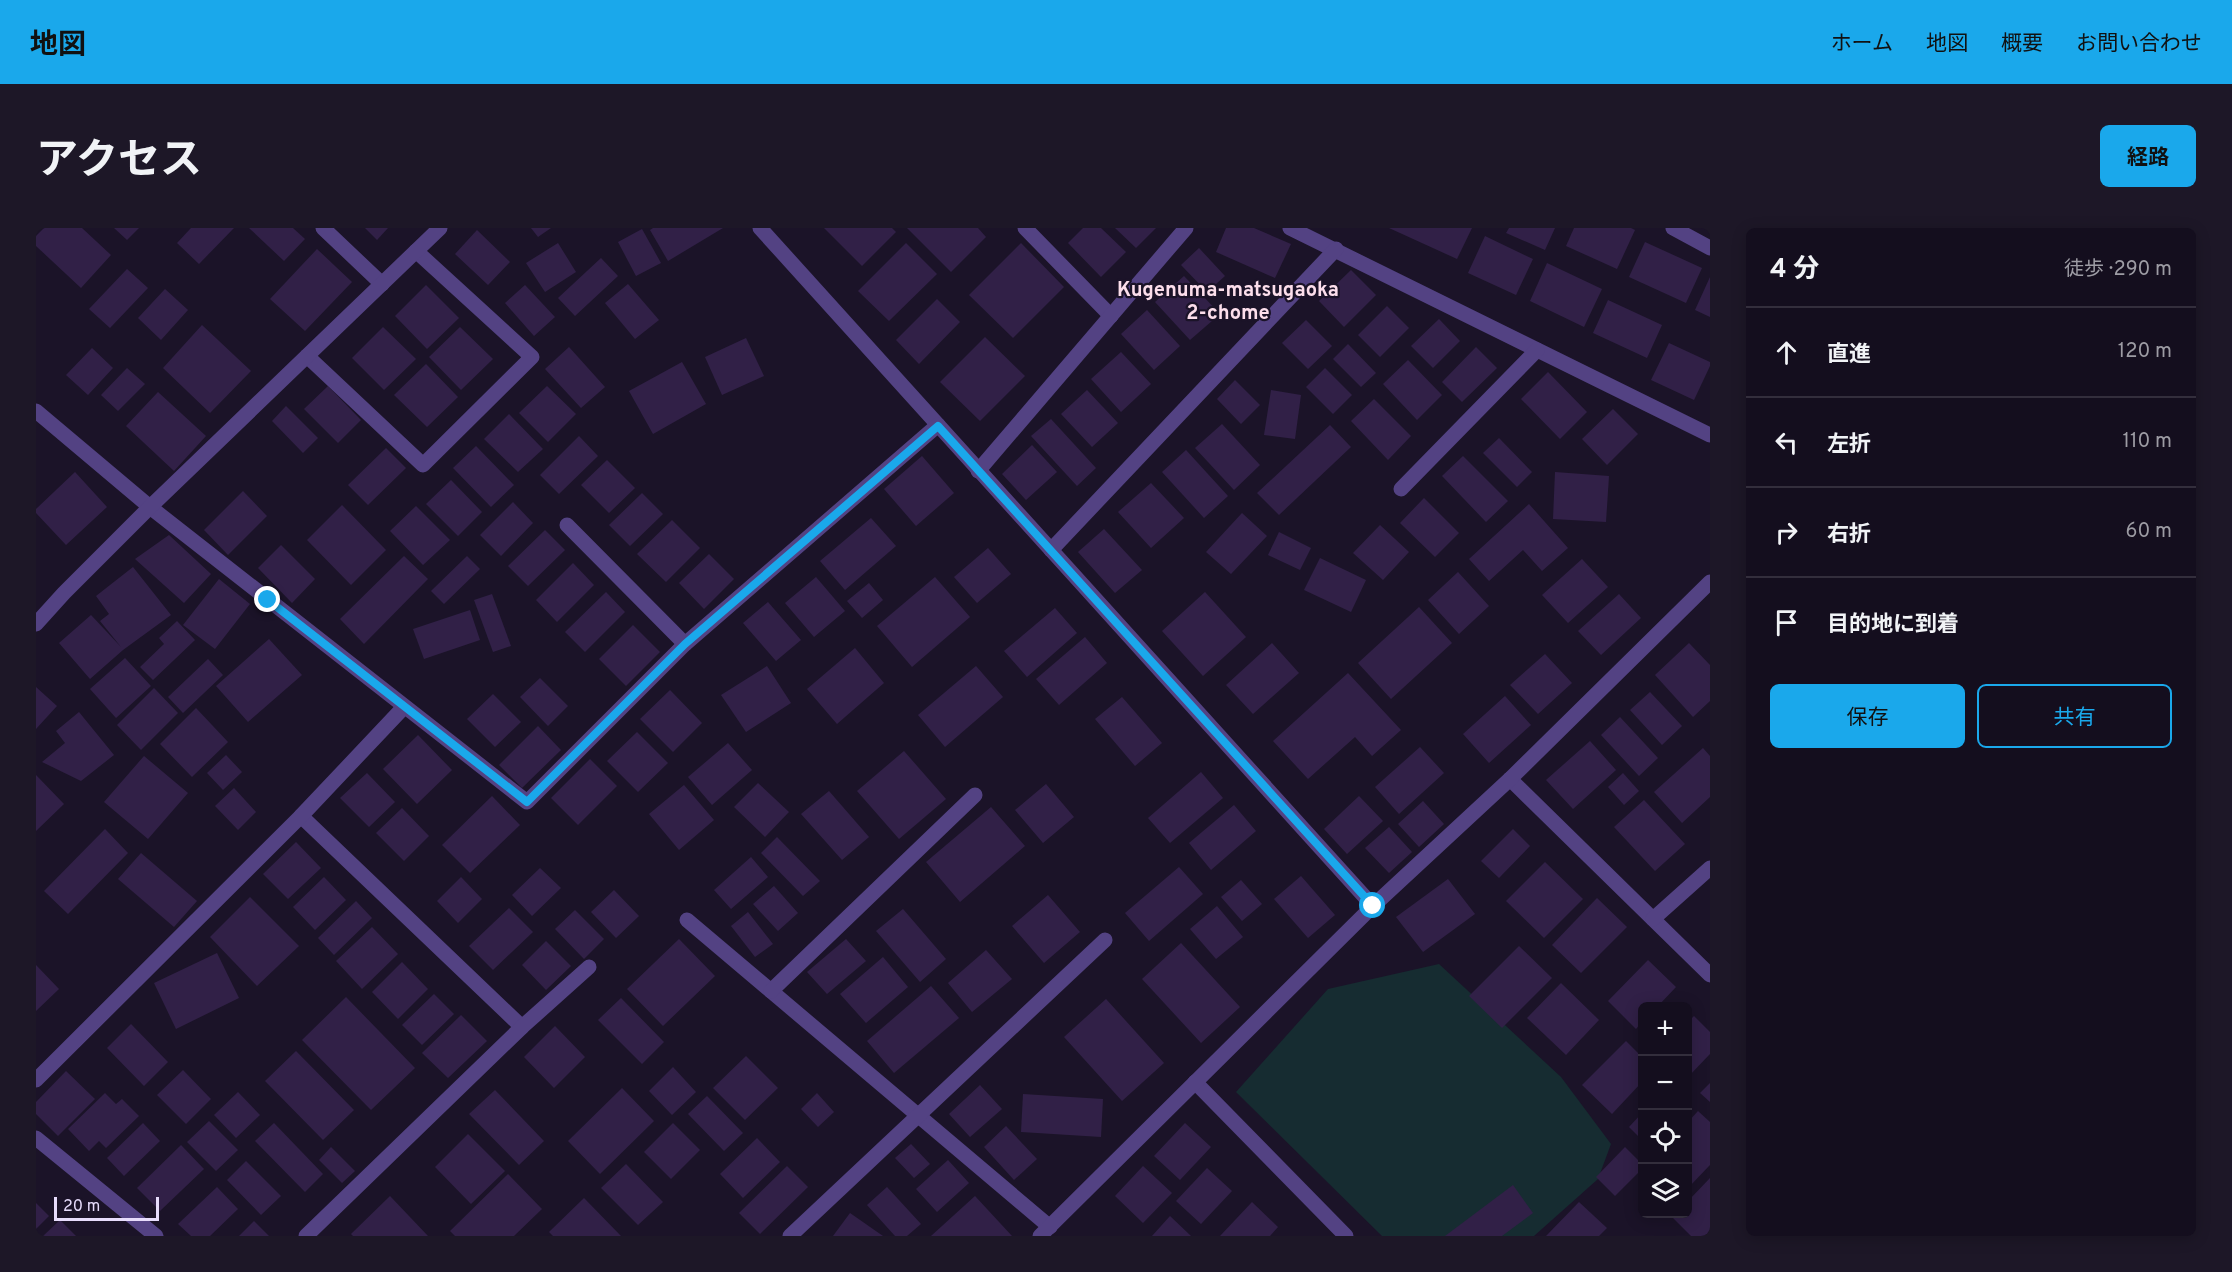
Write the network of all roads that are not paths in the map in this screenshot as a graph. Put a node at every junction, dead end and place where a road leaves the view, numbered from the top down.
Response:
1 (322, 228) edge
2 (440, 228) edge
3 (760, 228) edge
4 (1025, 228) edge
5 (1186, 228) edge
6 (1290, 228) edge
7 (1673, 228) edge
8 (1710, 248) edge
9 (1336, 249) junction
10 (416, 251) junction
11 (382, 284) junction
12 (1111, 316) junction
13 (1537, 350) junction
14 (307, 356) junction
15 (36, 411) edge
16 (938, 426) junction
17 (1710, 435) edge
18 (978, 471) junction
19 (1401, 489) dead end
20 (150, 507) junction
21 (567, 525) dead end
22 (1050, 550) junction
23 (1710, 582) edge
24 (36, 624) edge
25 (685, 644) junction
26 (404, 707) junction
27 (1510, 779) junction
28 (975, 795) dead end
29 (301, 816) junction
30 (1710, 868) edge
31 (1373, 906) junction
32 (1653, 919) junction
33 (687, 920) dead end
34 (1105, 940) dead end
35 (588, 967) dead end
36 (1710, 975) edge
37 (771, 991) junction
38 (522, 1027) junction
39 (36, 1080) edge
40 (1195, 1082) junction
41 (918, 1116) junction
42 (36, 1138) edge
43 (1045, 1232) edge
44 (156, 1236) edge
45 (306, 1236) edge
46 (790, 1236) edge
47 (1346, 1236) edge

1 - 11 street
2 - 10 street
3 - 16 street
4 - 12 street
5 - 12 street
6 - 9 street
7 - 8 street
9 - 13 street
9 - 22 street
10 - 11 street
10 - 14 street
11 - 14 street
12 - 18 street
13 - 17 street
13 - 19 street
14 - 20 street
15 - 20 street
16 - 18 street
16 - 25 street
18 - 22 street
20 - 24 street
20 - 26 street
21 - 25 street
22 - 31 street
23 - 27 street
25 - 26 street
26 - 29 street
27 - 31 street
27 - 32 street
28 - 37 street
29 - 38 street
29 - 39 street
30 - 32 street
31 - 40 street
32 - 36 street
33 - 37 street
34 - 41 street
35 - 38 street
37 - 41 street
38 - 45 street
40 - 43 street
40 - 47 street
41 - 43 street
41 - 46 street
42 - 44 street

